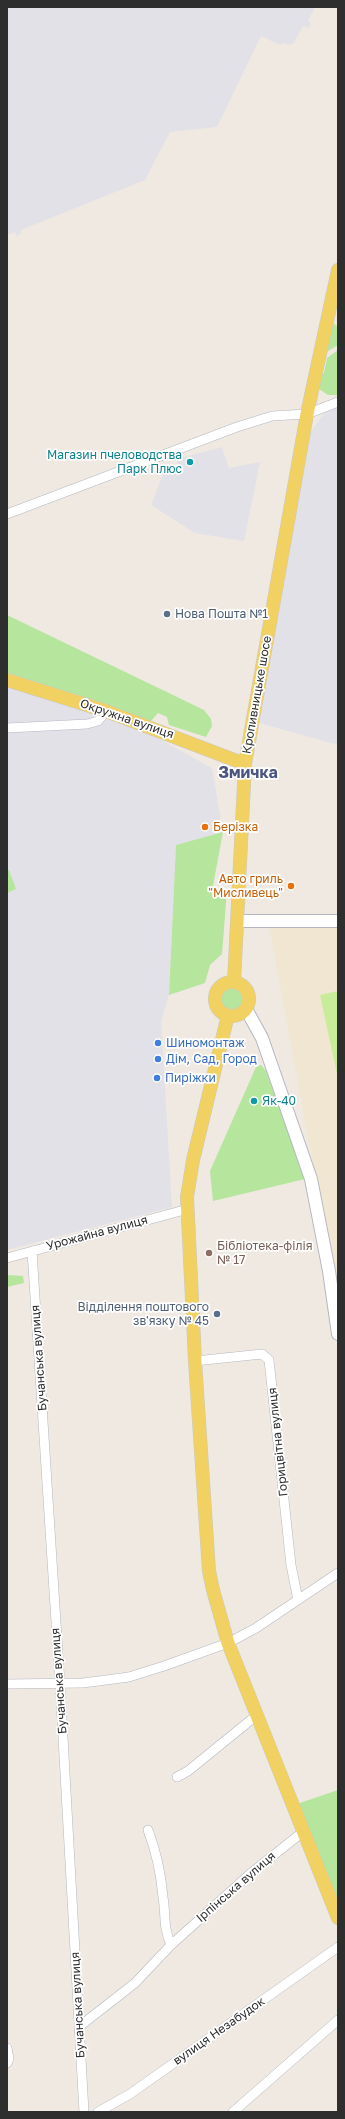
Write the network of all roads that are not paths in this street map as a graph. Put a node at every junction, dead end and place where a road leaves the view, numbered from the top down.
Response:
1 (338, 270) edge
2 (338, 402) edge
3 (307, 414) junction
4 (7, 514) edge
5 (7, 680) edge
6 (106, 711) junction
7 (7, 728) edge
8 (245, 764) junction
9 (238, 921) junction
10 (338, 921) edge
11 (234, 982) junction
12 (246, 1009) junction
13 (228, 1015) junction
14 (188, 1209) junction
15 (32, 1250) junction
16 (7, 1258) edge
17 (338, 1334) edge
18 (195, 1361) junction
19 (338, 1573) edge
20 (298, 1600) junction
21 (228, 1643) junction
22 (7, 1684) edge
23 (60, 1684) junction
24 (257, 1715) junction
25 (177, 1777) dead end
26 (148, 1830) dead end
27 (304, 1831) junction
28 (338, 1918) edge
29 (171, 1945) junction
30 (338, 1947) edge
31 (338, 2020) edge
32 (80, 2026) junction
33 (7, 2048) edge
34 (8, 2061) edge
35 (84, 2112) edge
36 (98, 2112) edge
37 (233, 2112) edge

1 - 3 main road, Кропивницьке шосе
2 - 3 street
3 - 4 street
3 - 8 main road, Кропивницьке шосе
5 - 6 main road, Окружна вулиця
6 - 7 street
6 - 8 main road, Окружна вулиця
8 - 9 main road, Кропивницьке шосе
9 - 10 main road
9 - 11 main road, Кропивницьке шосе
11 - 12 main road
11 - 13 main road
12 - 13 main road
12 - 17 main road
13 - 14 main road
14 - 15 street, Урожайна вулиця
14 - 18 main road
15 - 16 street, Урожайна вулиця
15 - 23 street, Бучанська вулиця
18 - 20 street, Горицвітна вулиця
18 - 21 main road
19 - 20 street
20 - 21 street
21 - 23 street
21 - 24 main road
22 - 23 street
23 - 32 street, Бучанська вулиця
24 - 25 street
24 - 27 main road
26 - 29 street
27 - 28 main road
27 - 29 street, Ірпінська вулиця
29 - 32 street, Ірпінська вулиця
30 - 36 street, вулиця Незабудок
31 - 37 street
32 - 35 street, Бучанська вулиця
33 - 34 street

